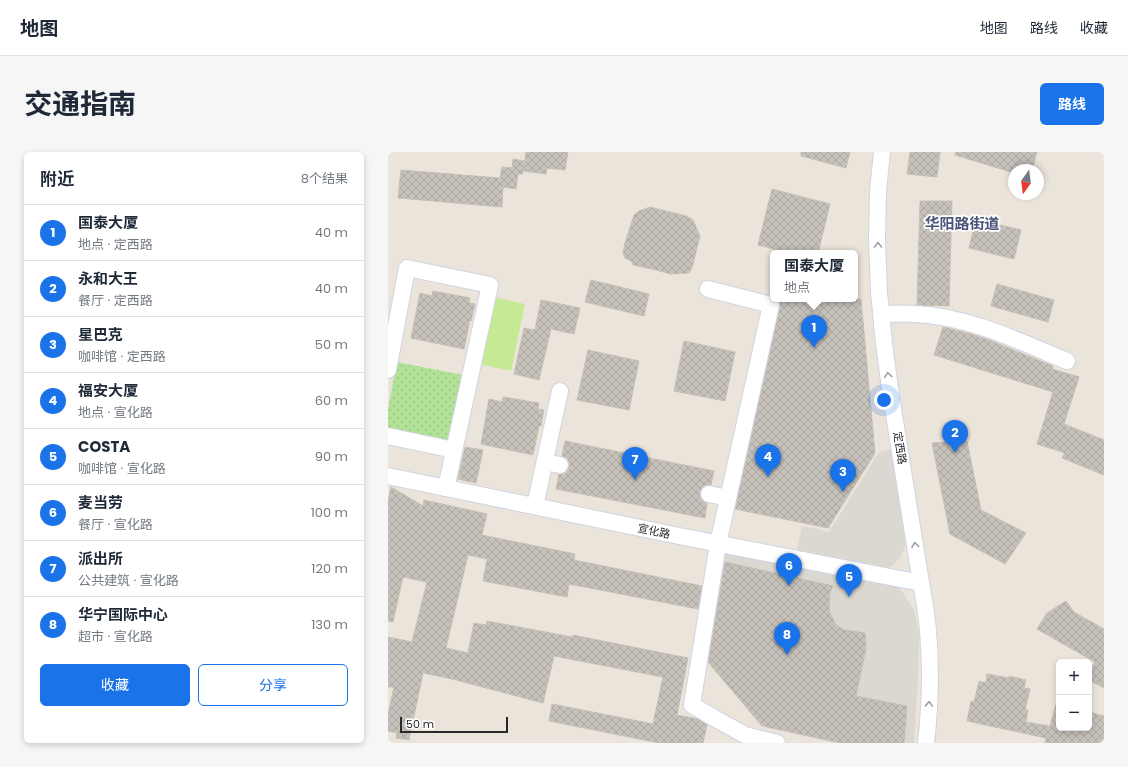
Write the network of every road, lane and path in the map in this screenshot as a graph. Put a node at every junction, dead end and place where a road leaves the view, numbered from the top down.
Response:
1 (882, 152) edge
2 (708, 289) dead end
3 (881, 314) junction
4 (1067, 361) dead end
5 (388, 370) edge
6 (560, 391) dead end
7 (388, 436) edge
8 (454, 450) junction
9 (545, 462) junction
10 (560, 465) dead end
11 (388, 476) edge
12 (446, 488) junction
13 (709, 494) dead end
14 (728, 498) junction
15 (536, 506) junction
16 (718, 544) junction
17 (921, 583) junction
18 (777, 743) edge
19 (926, 743) edge

3 -> 1 street, 定西路
2 - 14 street
3 - 4 street
17 -> 3 street, 定西路
5 - 8 street
6 - 9 street
7 - 8 street
8 - 12 street
9 - 10 street
9 - 15 street
11 - 12 street, 宣化路
12 - 15 street, 宣化路
13 - 14 street
14 - 16 street
15 - 16 street, 宣化路
16 - 17 street, 宣化路
16 - 18 street
19 -> 17 street, 定西路

